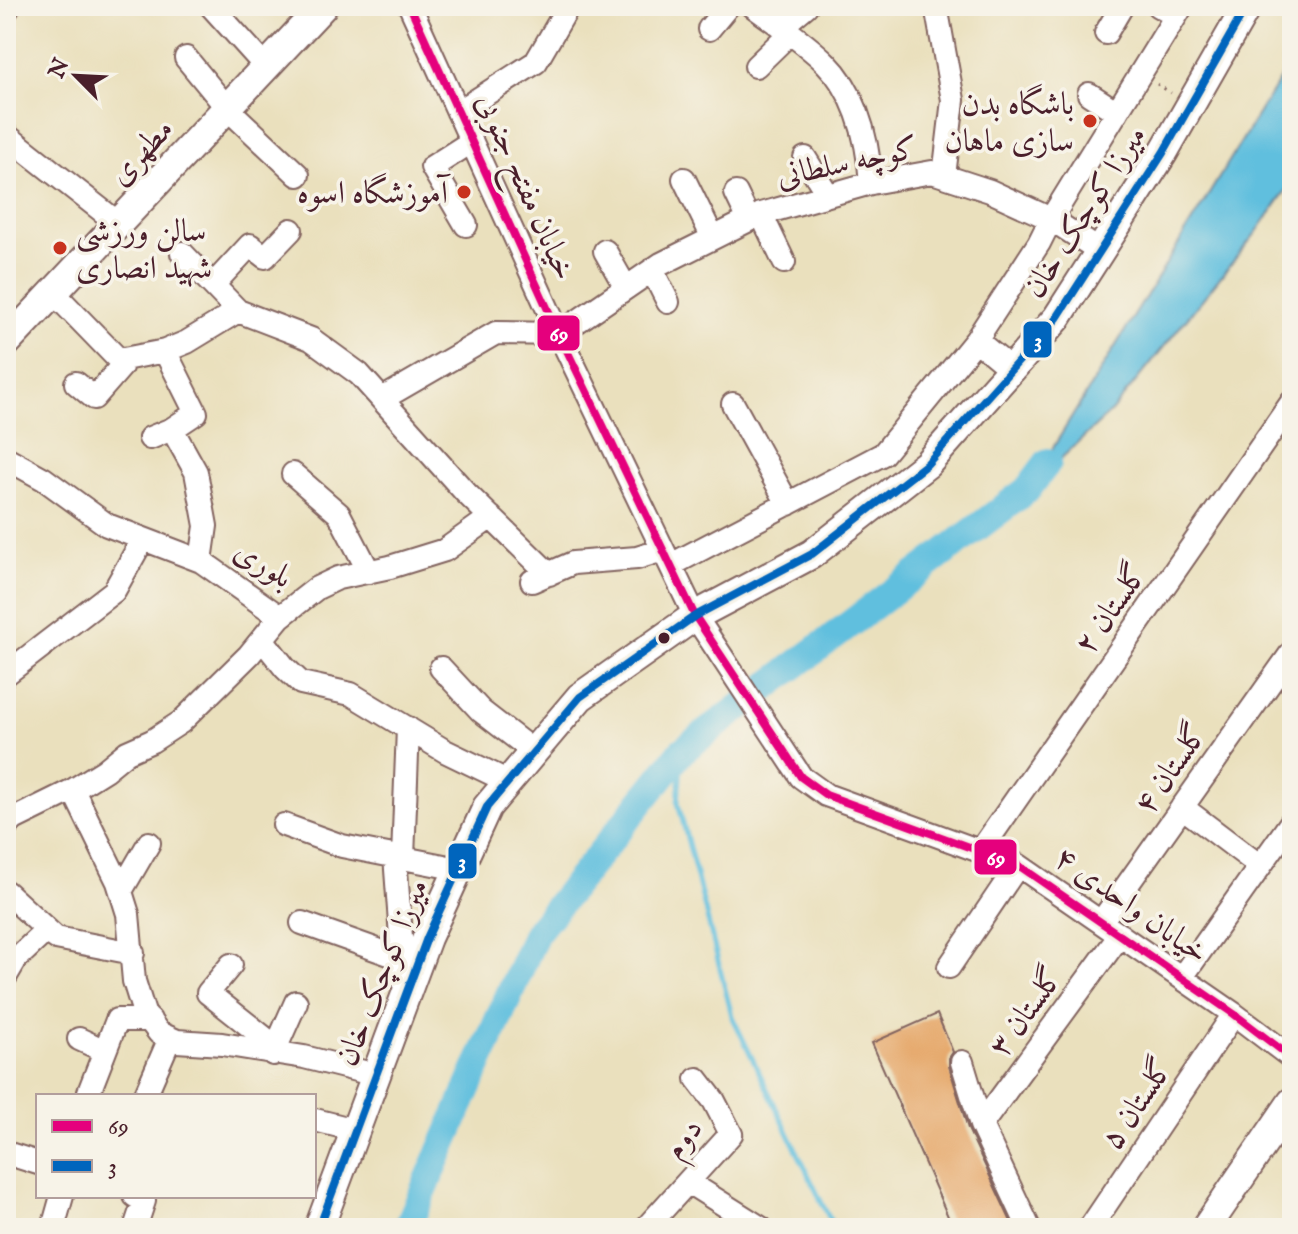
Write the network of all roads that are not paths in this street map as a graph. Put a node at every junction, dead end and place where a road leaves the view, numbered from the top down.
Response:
1 (211, 6) edge
2 (410, 6) edge
3 (563, 6) edge
4 (728, 6) edge
5 (753, 6) edge
6 (806, 6) edge
7 (936, 6) edge
8 (1122, 6) edge
9 (1247, 6) edge
10 (315, 9) edge
11 (1172, 9) edge
12 (709, 29) dead end
13 (785, 30) junction
14 (1106, 33) dead end
15 (186, 58) dead end
16 (756, 66) dead end
17 (266, 67) junction
18 (1089, 94) dead end
19 (227, 108) junction
20 (458, 112) junction
21 (1117, 112) junction
22 (6, 135) edge
23 (471, 142) junction
24 (805, 158) dead end
25 (298, 175) dead end
26 (944, 176) junction
27 (684, 179) dead end
28 (871, 183) junction
29 (736, 193) dead end
30 (828, 195) junction
31 (755, 217) junction
32 (1051, 219) junction
33 (119, 224) junction
34 (466, 225) dead end
35 (291, 230) dead end
36 (713, 238) junction
37 (605, 251) dead end
38 (1100, 251) junction
39 (182, 253) dead end
40 (784, 262) dead end
41 (652, 270) junction
42 (213, 285) junction
43 (626, 288) junction
44 (54, 293) junction
45 (668, 302) dead end
46 (238, 311) junction
47 (559, 334) junction
48 (976, 340) junction
49 (6, 343) edge
50 (165, 351) junction
51 (119, 360) junction
52 (1011, 369) junction
53 (76, 383) dead end
54 (382, 399) junction
55 (1292, 402) edge
56 (733, 404) dead end
57 (172, 429) junction
58 (150, 438) dead end
59 (6, 458) edge
60 (293, 474) dead end
61 (788, 504) junction
62 (491, 517) junction
63 (143, 539) junction
64 (667, 557) junction
65 (201, 561) junction
66 (369, 572) junction
67 (695, 616) junction
68 (280, 617) junction
69 (262, 639) junction
70 (1292, 652) edge
71 (9, 666) edge
72 (441, 668) dead end
73 (408, 728) junction
74 (534, 752) junction
75 (794, 768) joint
76 (509, 782) junction
77 (73, 790) junction
78 (1182, 807) junction
79 (1292, 821) edge
80 (284, 825) dead end
81 (6, 827) edge
82 (149, 843) dead end
83 (981, 850) junction
84 (399, 857) junction
85 (1018, 865) junction
86 (1260, 866) junction
87 (459, 869) junction
88 (121, 891) junction
89 (6, 892) edge
90 (1101, 922) junction
91 (302, 923) dead end
92 (47, 930) junction
93 (1120, 935) junction
94 (133, 953) junction
95 (403, 959) junction
96 (231, 965) dead end
97 (949, 967) dead end
98 (6, 976) edge
99 (1182, 977) junction
100 (405, 995) junction
101 (296, 1002) dead end
102 (1234, 1014) junction
103 (150, 1020) junction
104 (170, 1038) junction
105 (79, 1039) dead end
106 (274, 1050) junction
107 (105, 1051) junction
108 (1283, 1051) edge
109 (962, 1062) dead end
110 (376, 1075) junction
111 (697, 1079) dead end
112 (1292, 1079) edge
113 (89, 1092) dead end
114 (146, 1094) edge
115 (1292, 1102) edge
116 (316, 1120) edge
117 (981, 1125) junction
118 (1292, 1127) edge
119 (355, 1130) junction
120 (6, 1153) edge
121 (36, 1162) edge
122 (688, 1182) junction
123 (61, 1198) edge
124 (139, 1198) edge
125 (53, 1228) edge
126 (135, 1228) edge
127 (319, 1228) edge
128 (646, 1228) edge
129 (761, 1228) edge
130 (1029, 1228) edge
131 (1090, 1228) edge
132 (1206, 1228) edge
133 (1223, 1228) edge

1 - 17 street
2 - 20 street, خیابان مفتح جنوبی
3 - 20 street
4 - 12 street
5 - 13 street
6 - 13 street
7 - 26 street
8 - 14 street
9 - 38 main road, میرزا کوچک خان
10 - 17 main road, مطهری
11 - 21 street
13 - 16 street
13 - 28 street
15 - 19 street
17 - 19 main road, مطهری
18 - 21 street
19 - 25 street
19 - 33 main road, مطهری
20 - 23 street, خیابان مفتح جنوبی
21 - 32 street
22 - 33 street
23 - 34 street
23 - 47 street, خیابان مفتح جنوبی
24 - 30 street
26 - 28 street, کوچه سلطانی
26 - 32 street, کوچه سلطانی
27 - 36 street
28 - 30 street, کوچه سلطانی
29 - 31 street
30 - 31 street, کوچه سلطانی
31 - 36 street, کوچه سلطانی
31 - 40 street
32 - 38 street, کوچه سلطانی
32 - 48 street
33 - 44 main road, مطهری
35 - 42 street
36 - 41 street, کوچه سلطانی
37 - 43 street
38 - 52 main road, میرزا کوچک خان
39 - 42 street
41 - 43 street, کوچه سلطانی
41 - 45 street
42 - 46 street
43 - 47 street, کوچه سلطانی
44 - 49 main road, مطهری
44 - 51 street
46 - 50 street
46 - 54 street
47 - 54 street
47 - 64 street, خیابان مفتح جنوبی
48 - 52 street
48 - 61 street
50 - 51 street
50 - 57 street
51 - 53 street
52 - 67 main road, میرزا کوچک خان
54 - 62 street
55 - 83 street, گلستان ۲
56 - 61 street
57 - 58 street
57 - 65 street
59 - 63 street, بلوری
60 - 66 street
61 - 64 street
62 - 64 street
62 - 66 street, بلوری
63 - 65 street, بلوری
63 - 71 street
64 - 67 street, خیابان مفتح جنوبی
65 - 68 street, بلوری
66 - 68 street, بلوری
67 - 74 main road, میرزا کوچک خان
67 - 75 street, خیابان مفتح جنوبی
68 - 69 street
69 - 73 street
69 - 77 street
70 - 78 street, گلستان ۴
72 - 74 street
73 - 76 street
73 - 84 street
74 - 76 main road, میرزا کوچک خان
75 - 83 street, خیابان واحدی ۴
76 - 87 main road, میرزا کوچک خان
77 - 81 street
77 - 88 street
78 - 86 street
78 - 90 street, گلستان ۴
79 - 86 street
80 - 84 street
82 - 88 street
83 - 85 street, خیابان واحدی ۴
84 - 87 street
84 - 95 street
85 - 90 street, خیابان واحدی ۴
85 - 97 street
86 - 99 street
87 - 100 main road, میرزا کوچک خان
88 - 94 street
89 - 92 street
90 - 93 street, خیابان واحدی ۴
91 - 95 street
92 - 94 street
92 - 98 street
93 - 99 street, خیابان واحدی ۴
93 - 117 street, گلستان ۳
94 - 103 street
95 - 100 street
96 - 106 street
99 - 102 street, خیابان واحدی ۴
100 - 110 main road, میرزا کوچک خان
101 - 106 street
102 - 108 street, خیابان واحدی ۴
102 - 131 street, گلستان ۵
103 - 104 street
103 - 107 street
104 - 106 street
104 - 114 street
105 - 107 street
106 - 110 street
107 - 113 street
108 - 112 street
109 - 117 street
110 - 119 main road, میرزا کوچک خان
111 - 122 street, دوم
115 - 132 main road
116 - 119 street
117 - 130 street
118 - 133 main road
119 - 127 main road, میرزا کوچک خان
120 - 121 street
122 - 128 street, دوم
122 - 129 street
123 - 125 street
124 - 126 street

